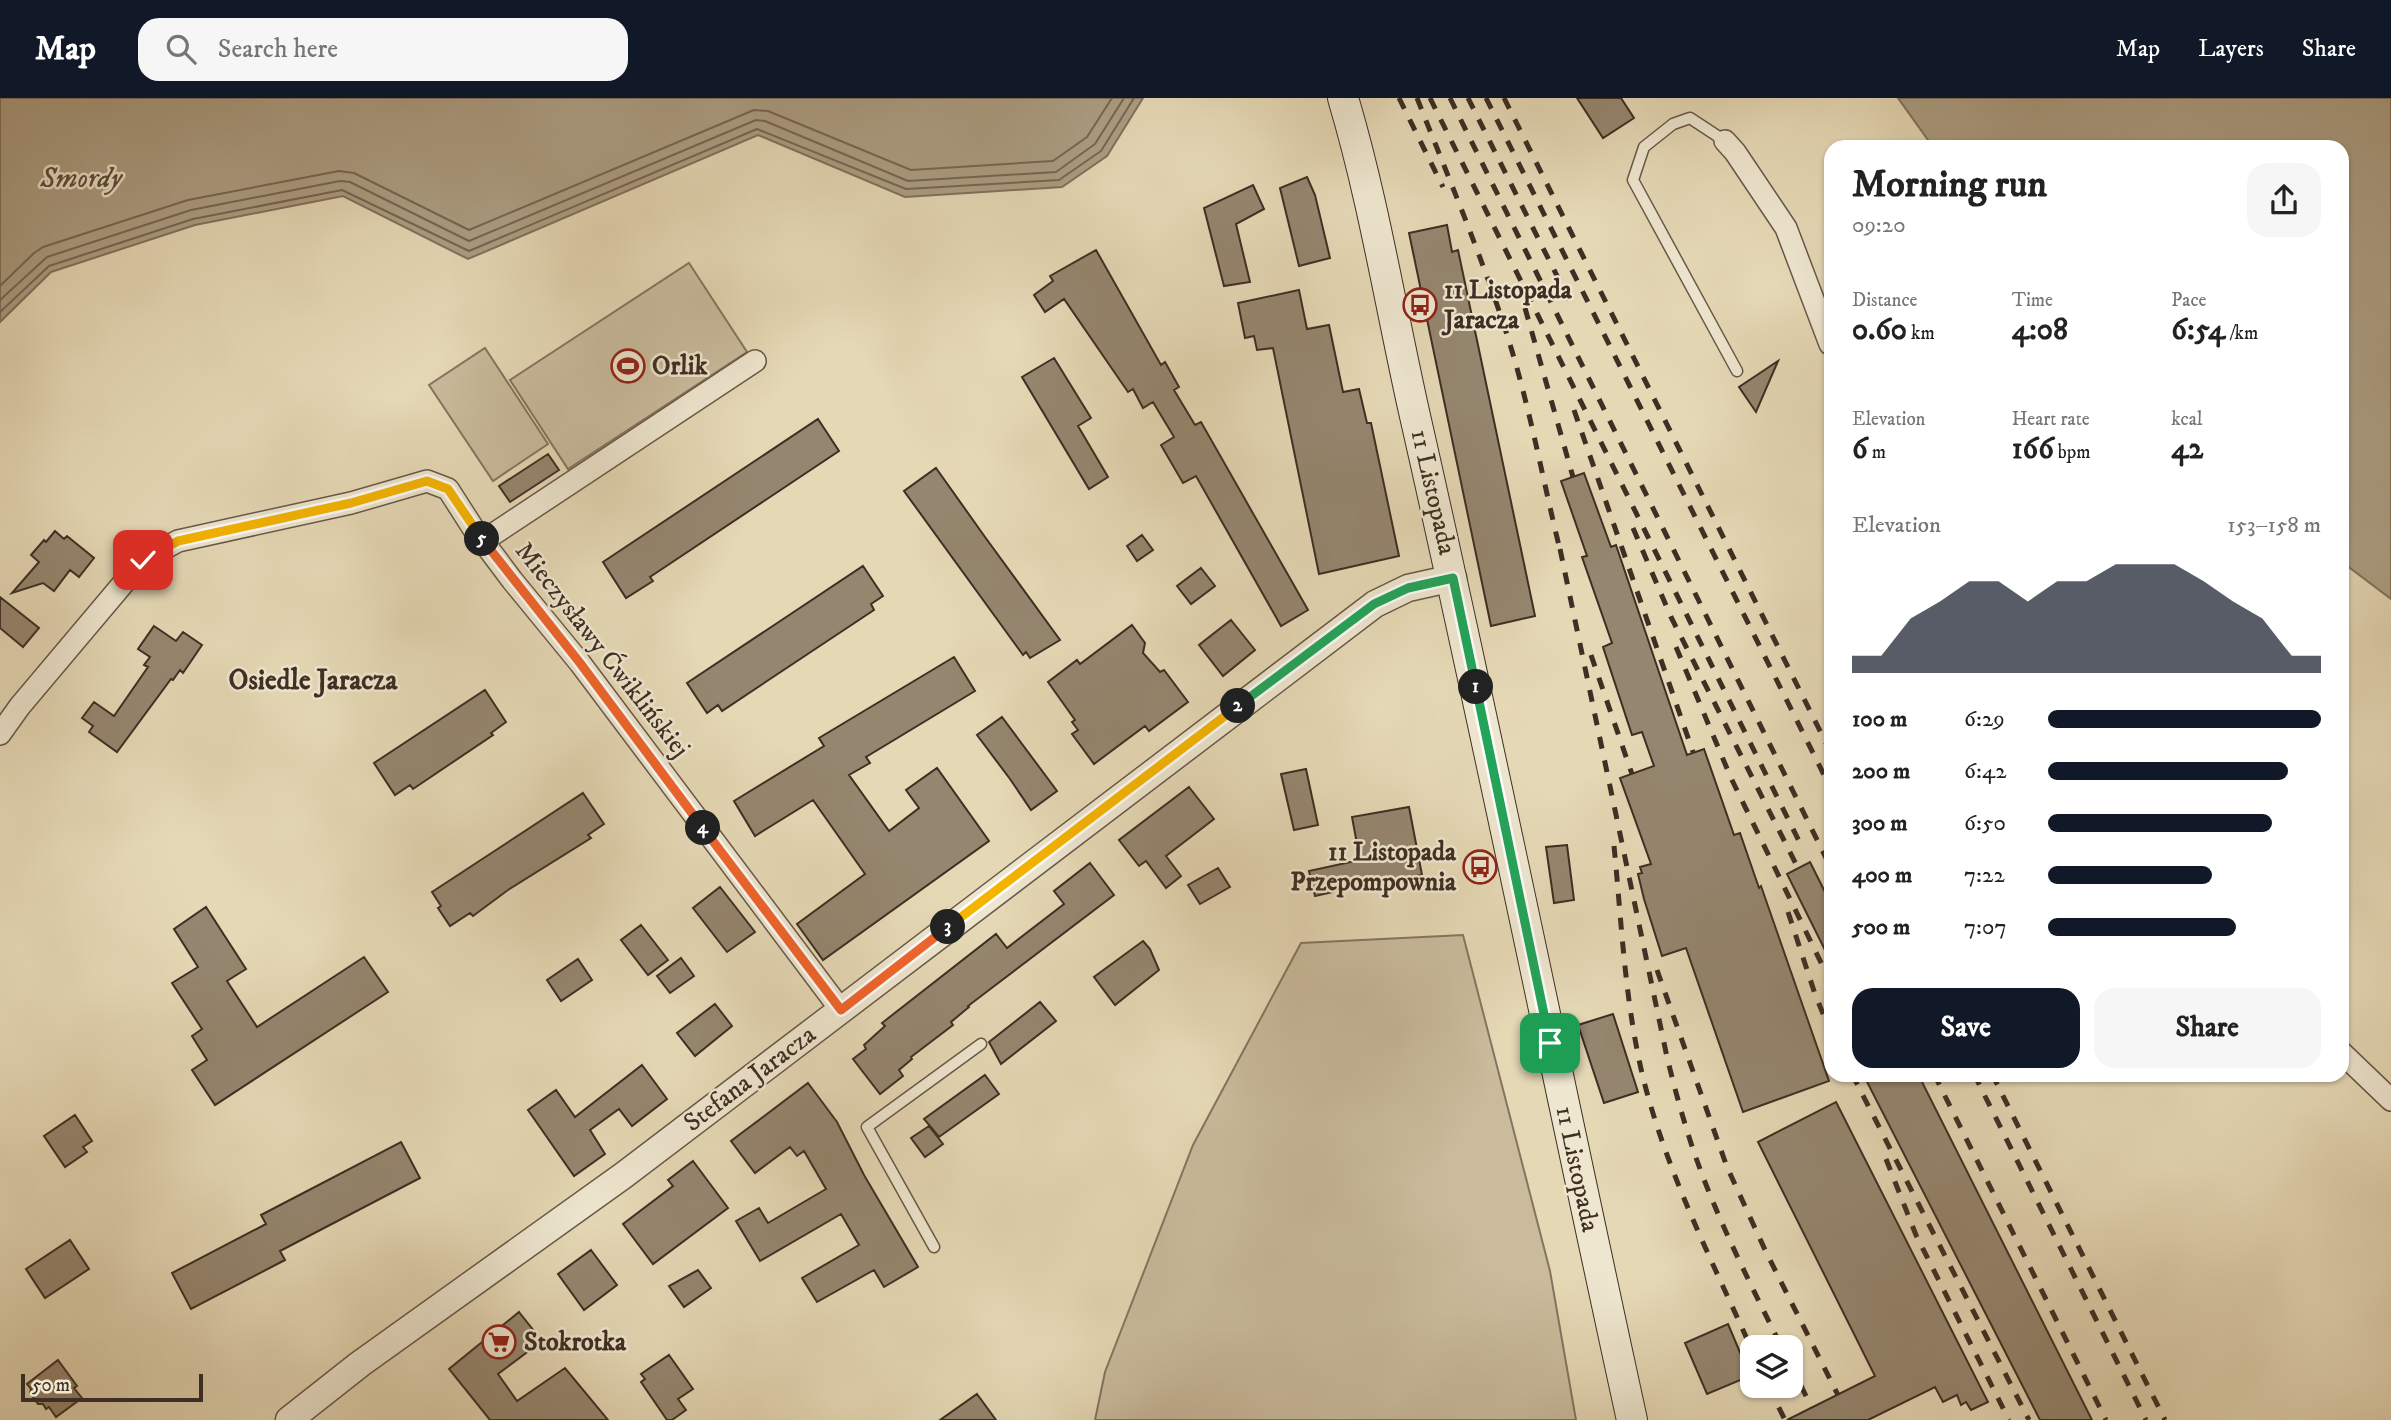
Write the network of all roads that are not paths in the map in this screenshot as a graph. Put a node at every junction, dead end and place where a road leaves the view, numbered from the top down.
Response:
1 (1343, 98) edge
2 (1725, 141) joint
3 (1824, 328) edge
4 (755, 361) dead end
5 (1737, 371) dead end
6 (483, 541) junction
7 (1453, 578) junction
8 (0, 734) edge
9 (841, 1010) junction
10 (981, 1044) dead end
11 (2349, 1060) edge
12 (2391, 1100) edge
13 (934, 1247) dead end
14 (289, 1420) edge
15 (1632, 1420) edge

1 - 7 main road, 11 Listopada
2 - 3 street
2 - 5 lane
4 - 6 street
6 - 8 street, Mieczysławy Ćwiklińskiej
6 - 9 street, Mieczysławy Ćwiklińskiej
7 - 9 street, Stefana Jaracza
7 - 15 main road, 11 Listopada
9 - 14 street, Stefana Jaracza
10 - 13 lane
11 - 12 street

